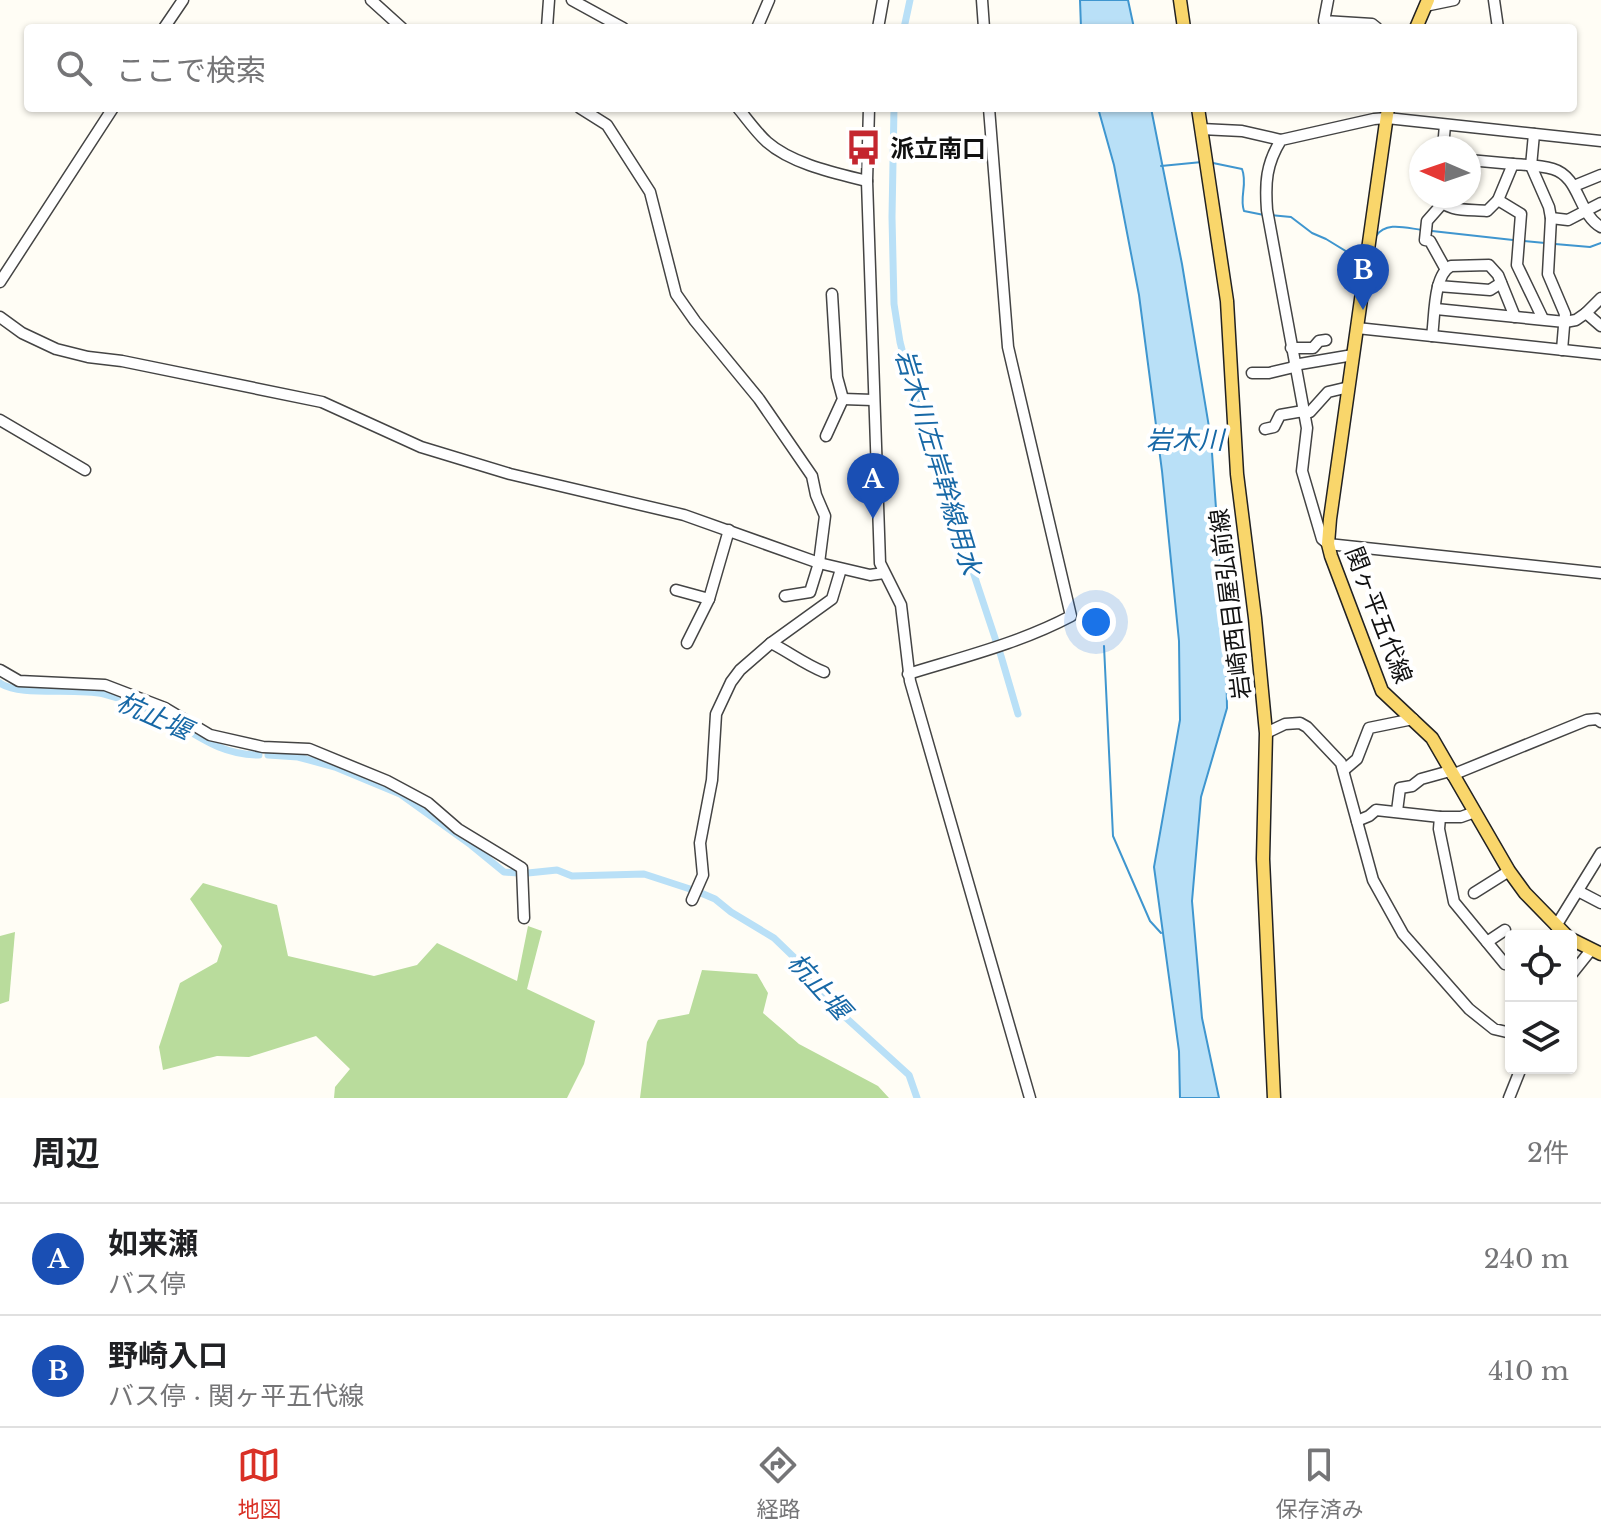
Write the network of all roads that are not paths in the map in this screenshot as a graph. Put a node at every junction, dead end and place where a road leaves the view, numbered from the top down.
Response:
1 (183, 0) edge
2 (371, 0) edge
3 (549, 0) edge
4 (572, 0) edge
5 (769, 0) edge
6 (883, 0) edge
7 (982, 0) edge
8 (1180, 0) edge
9 (1328, 0) edge
10 (1454, 0) edge
11 (1494, 0) edge
12 (1427, 3) edge
13 (167, 24) edge
14 (398, 24) edge
15 (547, 24) edge
16 (616, 24) edge
17 (759, 24) edge
18 (879, 24) edge
19 (984, 24) edge
20 (1183, 24) edge
21 (1372, 24) edge
22 (1418, 24) edge
23 (1497, 24) edge
24 (110, 112) edge
25 (586, 112) edge
26 (741, 112) edge
27 (869, 112) edge
28 (989, 112) edge
29 (1199, 112) edge
30 (1382, 112) edge
31 (1384, 112) edge
32 (1388, 112) edge
33 (1445, 125) junction
34 (1201, 129) junction
35 (1534, 134) junction
36 (1444, 136) edge
37 (1281, 140) junction
38 (1601, 141) edge
39 (1481, 161) edge
40 (1513, 164) junction
41 (1531, 166) junction
42 (1601, 175) edge
43 (867, 181) junction
44 (1574, 186) junction
45 (1498, 200) junction
46 (1601, 203) edge
47 (1435, 208) edge
48 (1458, 208) edge
49 (1585, 212) junction
50 (1551, 218) junction
51 (1601, 227) edge
52 (1517, 265) junction
53 (1445, 268) junction
54 (1500, 279) junction
55 (0, 282) edge
56 (1438, 286) junction
57 (832, 294) dead end
58 (1601, 298) edge
59 (1436, 309) junction
60 (1586, 313) junction
61 (0, 317) edge
62 (1515, 317) junction
63 (1543, 319) junction
64 (1565, 322) junction
65 (1601, 326) edge
66 (1357, 328) junction
67 (1432, 336) junction
68 (1326, 340) dead end
69 (1291, 348) junction
70 (1562, 350) junction
71 (1601, 354) edge
72 (1353, 355) junction
73 (1294, 366) junction
74 (1252, 373) dead end
75 (1349, 387) junction
76 (843, 399) junction
77 (873, 400) junction
78 (1303, 412) junction
79 (0, 420) edge
80 (1265, 429) dead end
81 (826, 436) dead end
82 (85, 470) dead end
83 (729, 530) junction
84 (1328, 544) junction
85 (819, 563) junction
86 (841, 569) junction
87 (884, 573) junction
88 (1601, 573) edge
89 (676, 590) dead end
90 (785, 596) dead end
91 (709, 599) junction
92 (687, 643) dead end
93 (771, 643) junction
94 (0, 670) edge
95 (824, 672) dead end
96 (908, 674) junction
97 (1413, 719) junction
98 (1601, 722) edge
99 (1266, 733) junction
100 (1344, 770) junction
101 (1451, 773) junction
102 (1397, 811) junction
103 (1475, 812) junction
104 (1440, 817) junction
105 (1357, 821) junction
106 (1601, 853) edge
107 (1509, 871) junction
108 (1578, 891) junction
109 (1474, 893) dead end
110 (692, 900) dead end
111 (1601, 903) edge
112 (524, 918) dead end
113 (1505, 930) dead end
114 (1558, 930) edge
115 (1562, 930) edge
116 (1487, 942) junction
117 (1577, 942) edge
118 (1596, 952) edge
119 (1505, 964) edge
120 (1577, 969) edge
121 (1505, 1032) edge
122 (1519, 1074) edge
123 (1030, 1098) edge
124 (1274, 1098) edge
125 (1509, 1098) edge

1 - 13 street
2 - 14 street
3 - 15 street
4 - 16 street
5 - 17 street
6 - 18 street
7 - 19 street
8 - 20 main road
9 - 21 street
10 - 12 street
11 - 23 street
12 - 22 main road
24 - 55 street
25 - 85 street
26 - 43 street
27 - 43 street
28 - 96 street
29 - 34 main road, 岩崎西目屋弘前線
30 - 37 street
31 - 66 main road, 関ヶ平五代線
32 - 33 street
33 - 35 street
33 - 36 street
34 - 37 street
34 - 99 main road, 岩崎西目屋弘前線
35 - 38 street
35 - 41 street
37 - 69 street
39 - 40 street
40 - 41 street
40 - 45 street
41 - 44 street
41 - 50 street
42 - 44 street
43 - 77 street
44 - 49 street
45 - 48 street
45 - 52 street
46 - 49 street
47 - 53 street
49 - 50 street
49 - 51 street
50 - 64 street
52 - 54 street
52 - 63 street
53 - 54 street
53 - 56 street
54 - 56 street
54 - 62 street
56 - 59 street
57 - 76 street
58 - 60 street
59 - 62 street
59 - 67 street
60 - 64 street
60 - 65 street
61 - 83 street
62 - 63 street
63 - 64 street
64 - 70 street
66 - 67 street
66 - 72 main road, 関ヶ平五代線
67 - 70 street
68 - 69 street
69 - 73 street
70 - 71 street
72 - 73 street
72 - 75 main road, 関ヶ平五代線
73 - 74 street
73 - 78 street
75 - 78 street
75 - 84 main road, 関ヶ平五代線
76 - 77 street
76 - 81 street
77 - 87 street
78 - 80 street
78 - 84 street
79 - 82 street
83 - 85 street
83 - 91 street
84 - 88 street
84 - 97 main road, 関ヶ平五代線
85 - 86 street
85 - 90 street
86 - 87 street
86 - 93 street
87 - 96 street
89 - 91 street
91 - 92 street
93 - 95 street
93 - 110 street
94 - 112 street
96 - 123 street
97 - 100 street
97 - 101 main road, 関ヶ平五代線
98 - 101 street
99 - 100 street
99 - 124 main road, 岩崎西目屋弘前線
100 - 105 street
101 - 102 street
101 - 103 main road, 関ヶ平五代線
102 - 104 street
102 - 105 street
103 - 104 street
103 - 107 main road, 関ヶ平五代線
104 - 116 street
105 - 121 street
106 - 108 street
107 - 109 street
107 - 114 main road, 関ヶ平五代線
108 - 111 street
108 - 115 street
113 - 116 street
116 - 119 street
117 - 118 main road, 関ヶ平五代線
118 - 120 street
122 - 125 street

